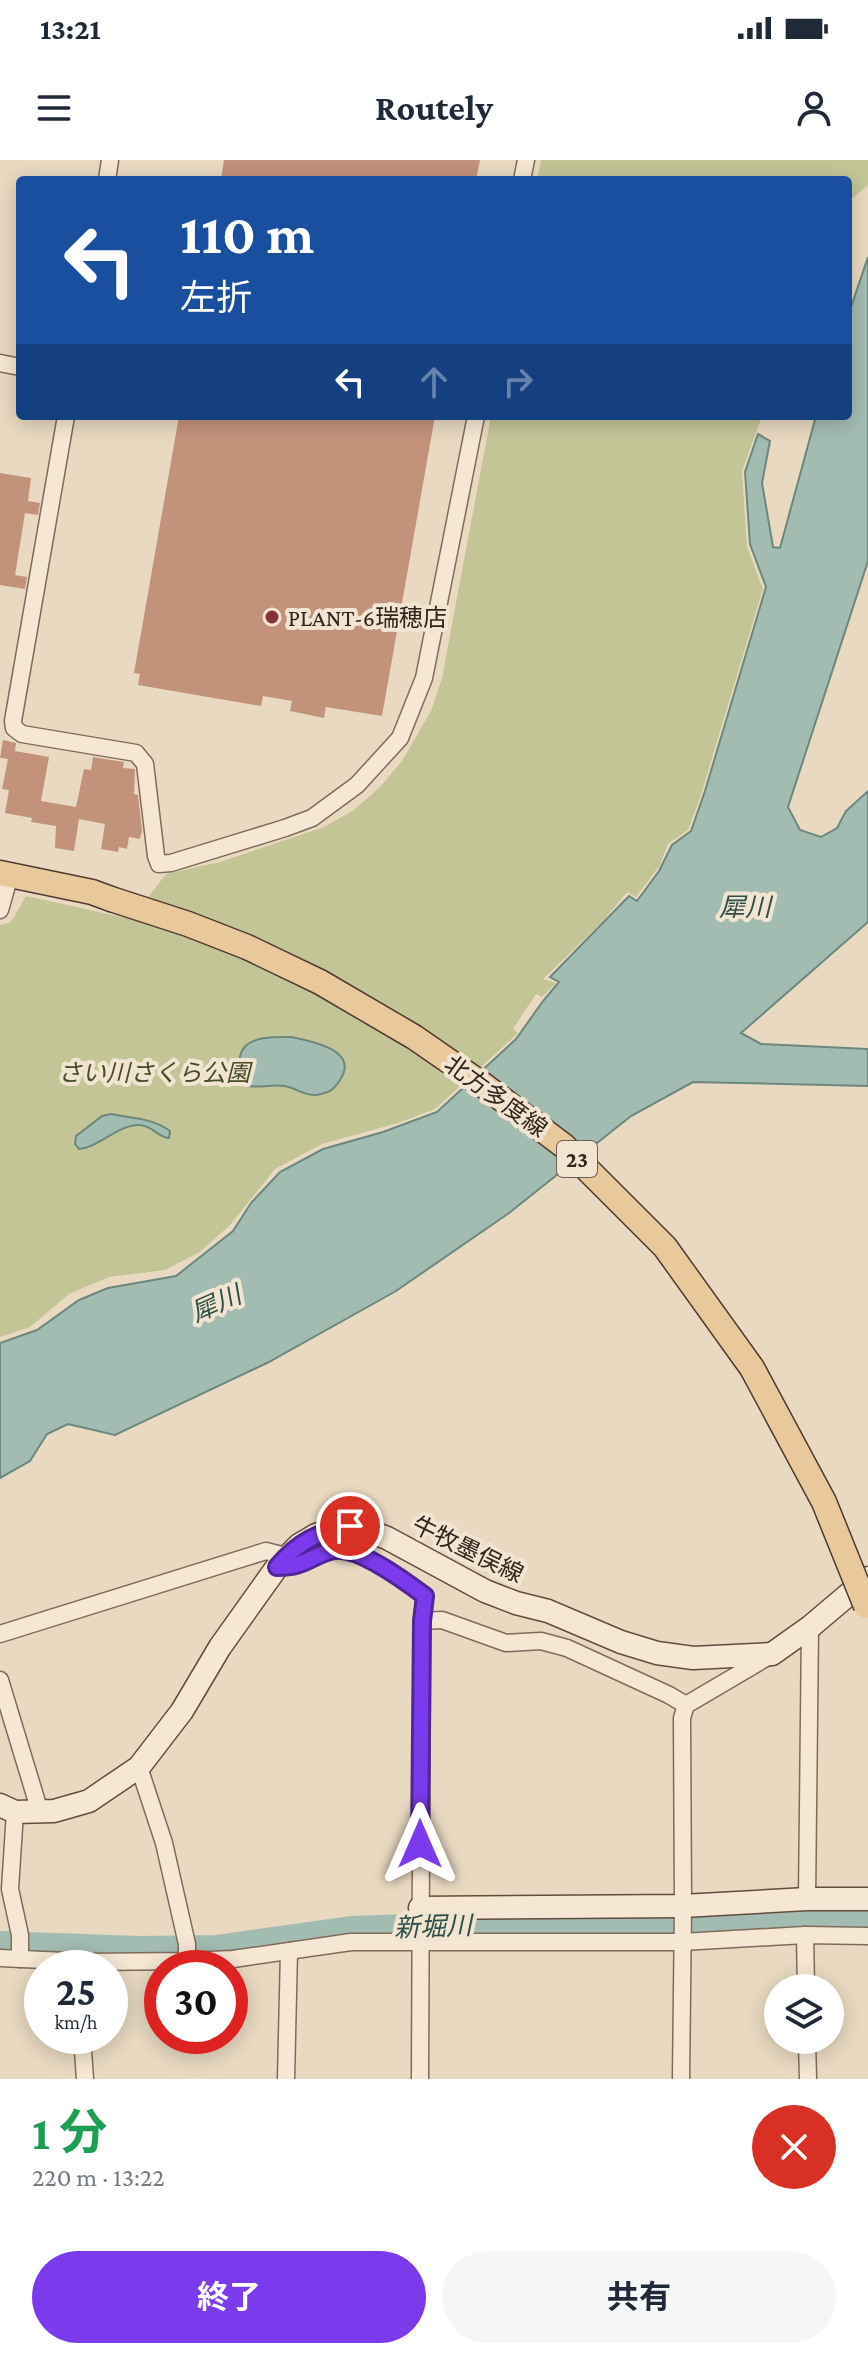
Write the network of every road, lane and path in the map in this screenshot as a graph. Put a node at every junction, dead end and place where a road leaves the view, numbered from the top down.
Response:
1 (65, 420) edge
2 (475, 420) edge
3 (5, 874) edge
4 (1, 903) edge
5 (281, 1562) junction
6 (868, 1578) edge
7 (867, 1608) edge
8 (422, 1621) junction
9 (810, 1627) junction
10 (0, 1634) edge
11 (772, 1654) junction
12 (0, 1680) edge
13 (686, 1705) junction
14 (139, 1767) junction
15 (8, 1809) edge
16 (40, 1812) junction
17 (807, 1899) junction
18 (868, 1899) edge
19 (683, 1910) junction
20 (420, 1926) junction
21 (805, 1935) junction
22 (868, 1936) edge
23 (682, 1938) junction
24 (186, 1950) edge
25 (289, 1951) junction
26 (20, 1956) junction
27 (24, 1957) edge
28 (248, 1957) edge
29 (0, 1958) edge
30 (806, 1974) edge
31 (83, 2054) edge
32 (807, 2054) edge
33 (85, 2079) edge
34 (286, 2079) edge
35 (420, 2079) edge
36 (681, 2079) edge
37 (808, 2079) edge

1 - 2 street
3 - 4 street
3 - 7 main road, 北方多度線 / 23, bridge
5 - 8 street
5 - 10 street
5 - 11 main road, 牛牧墨俣線
5 - 14 main road, 牛牧墨俣線
6 - 9 main road
8 - 13 street
8 - 20 street
9 - 11 main road
9 - 17 street
11 - 13 street
12 - 16 street
13 - 19 street
14 - 16 main road, 牛牧墨俣線
14 - 24 street
15 - 16 main road, 牛牧墨俣線
15 - 26 street
17 - 18 main road
17 - 19 main road
19 - 20 main road
19 - 23 street
20 - 23 street
20 - 25 street
20 - 35 street
21 - 22 street
21 - 23 street
21 - 30 street
23 - 36 street
25 - 28 street
25 - 34 street
26 - 27 street
26 - 29 street
31 - 33 street
32 - 37 street

